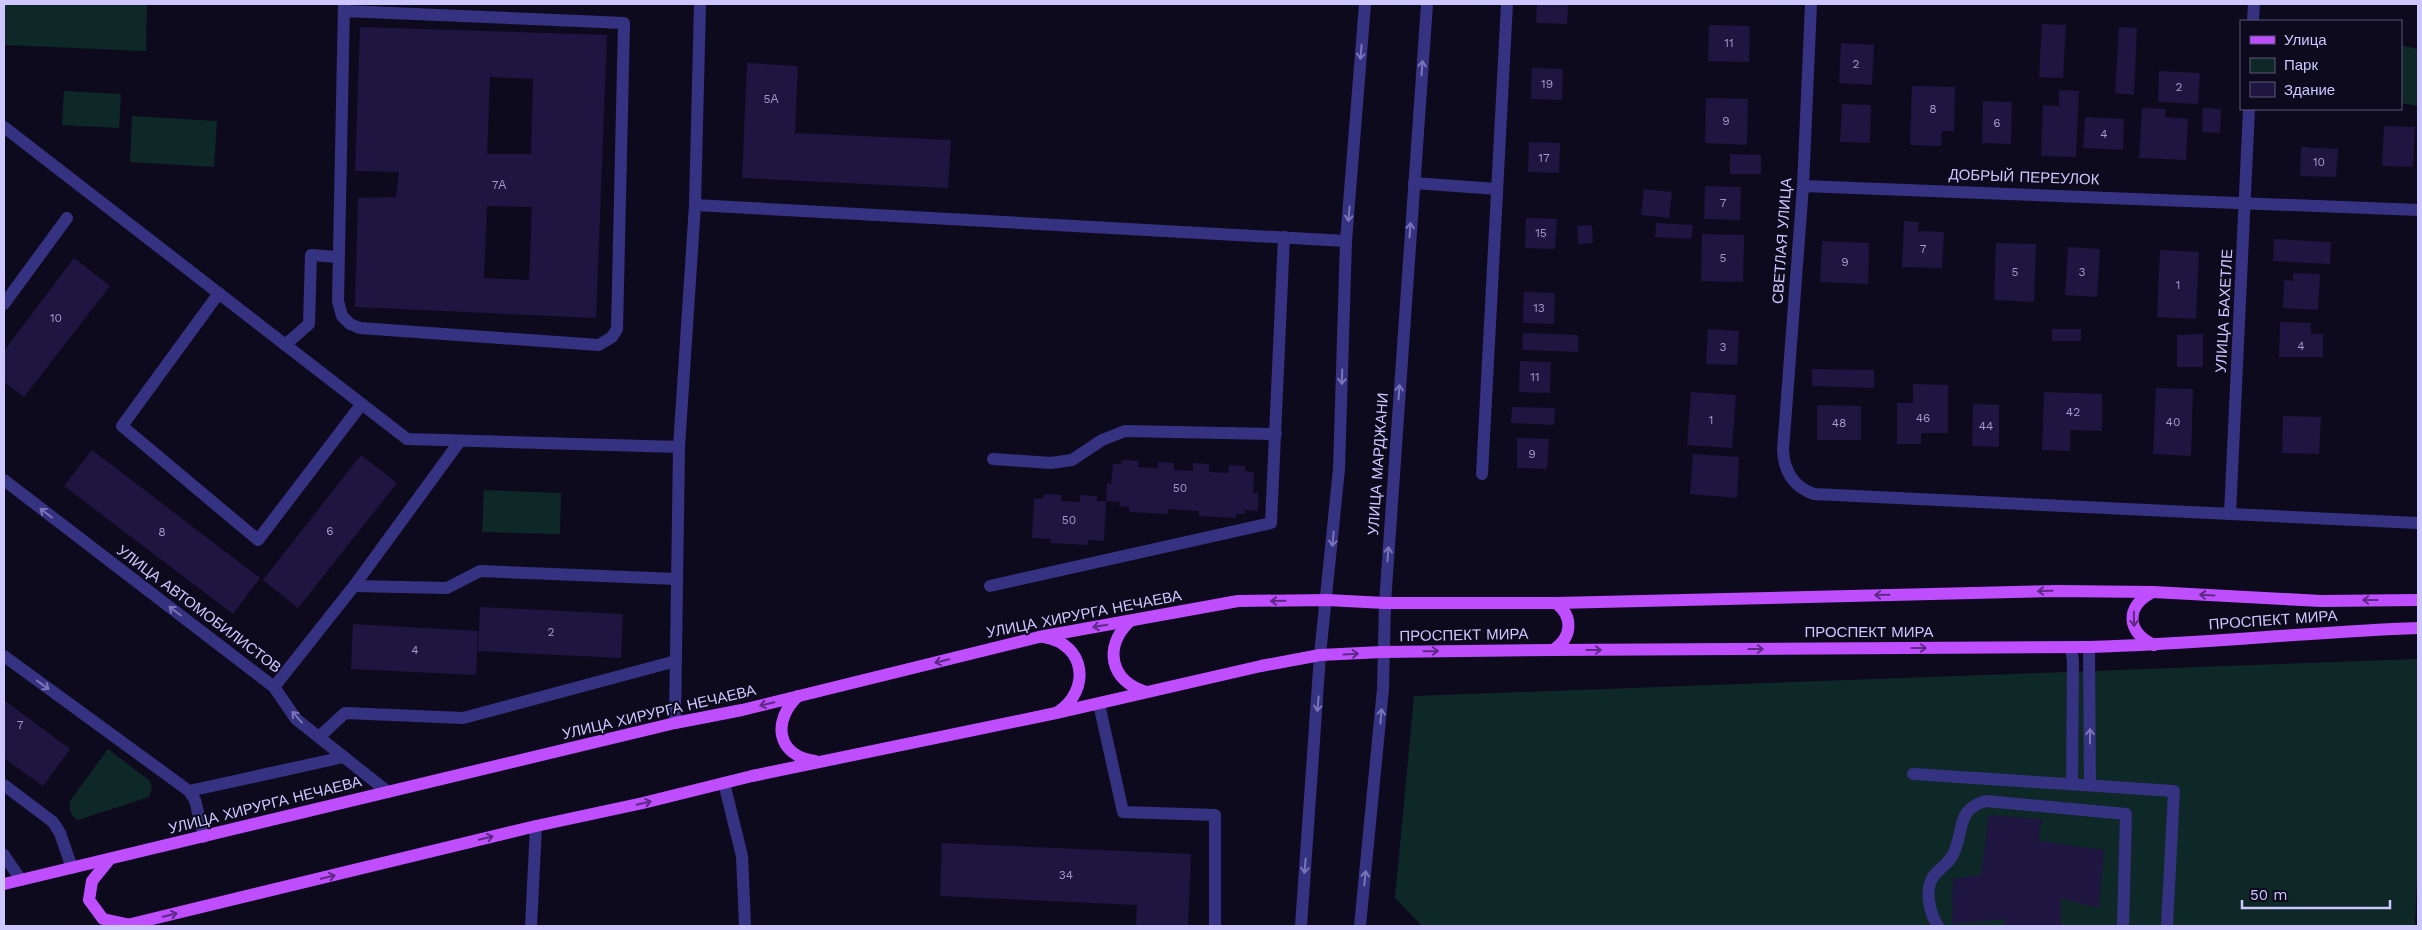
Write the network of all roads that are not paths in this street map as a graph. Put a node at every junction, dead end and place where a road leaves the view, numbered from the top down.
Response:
1 (700, 4) edge
2 (1365, 4) edge
3 (1427, 4) edge
4 (1507, 4) edge
5 (1811, 4) edge
6 (2254, 4) edge
7 (344, 7) edge
8 (2253, 20) edge
9 (2249, 110) edge
10 (4, 127) edge
11 (1414, 183) junction
12 (1802, 186) junction
13 (1496, 189) junction
14 (2245, 202) junction
15 (695, 205) junction
16 (2418, 210) edge
17 (67, 218) dead end
18 (1284, 237) junction
19 (1346, 241) junction
20 (338, 257) junction
21 (219, 294) junction
22 (4, 304) edge
23 (285, 345) junction
24 (361, 405) junction
25 (1276, 434) junction
26 (460, 440) junction
27 (679, 448) junction
28 (993, 459) dead end
29 (1482, 474) dead end
30 (4, 480) edge
31 (2230, 514) junction
32 (2418, 523) edge
33 (677, 579) junction
34 (354, 586) junction
35 (990, 586) dead end
36 (2152, 592) junction
37 (1327, 600) junction
38 (2418, 600) edge
39 (1385, 603) junction
40 (1556, 603) junction
41 (1130, 622) junction
42 (2418, 628) edge
43 (1040, 637) junction
44 (2154, 645) junction
45 (2071, 647) junction
46 (2089, 647) junction
47 (1553, 650) junction
48 (1382, 652) junction
49 (4, 656) edge
50 (1320, 656) junction
51 (676, 661) junction
52 (274, 687) junction
53 (1146, 692) junction
54 (798, 696) junction
55 (1099, 704) junction
56 (1056, 713) junction
57 (675, 723) junction
58 (319, 737) junction
59 (344, 756) junction
60 (819, 761) junction
61 (1913, 774) dead end
62 (724, 783) junction
63 (2072, 783) junction
64 (2090, 784) junction
65 (4, 785) edge
66 (189, 791) junction
67 (388, 792) junction
68 (536, 826) junction
69 (204, 837) junction
70 (4, 854) edge
71 (109, 860) junction
72 (72, 868) junction
73 (21, 880) junction
74 (4, 884) edge
75 (127, 925) edge
76 (531, 926) edge
77 (745, 926) edge
78 (1215, 926) edge
79 (1301, 926) edge
80 (1360, 926) edge
81 (1938, 926) edge
82 (2123, 926) edge
83 (2167, 926) edge

1 - 15 street
2 -> 19 street
11 -> 3 street, УЛИЦА МАРДЖАНИ
4 - 13 street
5 - 12 street, СВЕТЛАЯ УЛИЦА
6 - 8 street
7 - 20 street
7 - 20 street
9 - 14 street, УЛИЦА БАХЕТЛЕ
10 - 21 street
11 - 13 street
39 -> 11 street, УЛИЦА МАРДЖАНИ
12 - 14 street, ДОБРЫЙ ПЕРЕУЛОК
12 - 31 street, СВЕТЛАЯ УЛИЦА
13 - 29 street
14 - 16 street, ДОБРЫЙ ПЕРЕУЛОК
14 - 31 street, УЛИЦА БАХЕТЛЕ
15 - 18 street
15 - 27 street
17 - 22 street
18 - 19 street
18 - 25 street
19 -> 37 street
20 - 23 street
21 - 23 street
21 - 24 street
23 - 24 street
24 - 26 street
25 - 28 street
25 - 35 street
26 - 27 street
26 - 34 street
27 - 33 street
52 -> 30 street, УЛИЦА АВТОМОБИЛИСТОВ
31 - 32 street
33 - 34 street
33 - 51 street
34 - 52 street
38 -> 36 main road, ПРОСПЕКТ МИРА
36 -> 40 main road, ПРОСПЕКТ МИРА
36 -> 44 main road
37 - 39 main road, ПРОСПЕКТ МИРА
37 -> 41 main road, УЛИЦА ХИРУРГА НЕЧАЕВА
37 - 50 street
39 - 40 main road, ПРОСПЕКТ МИРА
39 - 48 street, УЛИЦА МАРДЖАНИ
40 - 47 main road
41 -> 43 main road, УЛИЦА ХИРУРГА НЕЧАЕВА
41 - 53 main road
42 - 44 main road, ПРОСПЕКТ МИРА
43 -> 54 main road, УЛИЦА ХИРУРГА НЕЧАЕВА
43 - 56 main road
44 - 46 main road, ПРОСПЕКТ МИРА
45 - 46 main road, ПРОСПЕКТ МИРА
47 -> 45 main road, ПРОСПЕКТ МИРА
45 - 63 street
64 -> 46 street
48 -> 47 main road, ПРОСПЕКТ МИРА
50 -> 48 main road, ПРОСПЕКТ МИРА
80 -> 48 street, УЛИЦА МАРДЖАНИ
49 -> 66 street
50 - 53 main road
50 -> 79 street
51 - 57 street
51 - 58 street
58 -> 52 street, УЛИЦА АВТОМОБИЛИСТОВ
53 - 55 main road
54 -> 57 main road, УЛИЦА ХИРУРГА НЕЧАЕВА
54 - 60 main road
55 - 56 main road
55 - 78 street
56 - 60 main road
57 - 67 main road, УЛИЦА ХИРУРГА НЕЧАЕВА
58 - 59 street, УЛИЦА АВТОМОБИЛИСТОВ
59 - 66 street
59 - 67 street, УЛИЦА АВТОМОБИЛИСТОВ
60 - 62 main road
61 - 63 street
68 -> 62 main road
62 - 77 street
63 - 64 street
64 - 83 street
65 - 72 street
66 - 69 street
67 - 69 main road, УЛИЦА ХИРУРГА НЕЧАЕВА
75 -> 68 main road
68 - 76 street
69 - 71 main road, УЛИЦА ХИРУРГА НЕЧАЕВА
70 - 73 street
71 - 72 main road, УЛИЦА ХИРУРГА НЕЧАЕВА
71 - 75 main road
72 - 73 main road, УЛИЦА ХИРУРГА НЕЧАЕВА
73 - 74 main road, УЛИЦА ХИРУРГА НЕЧАЕВА
81 - 82 street

